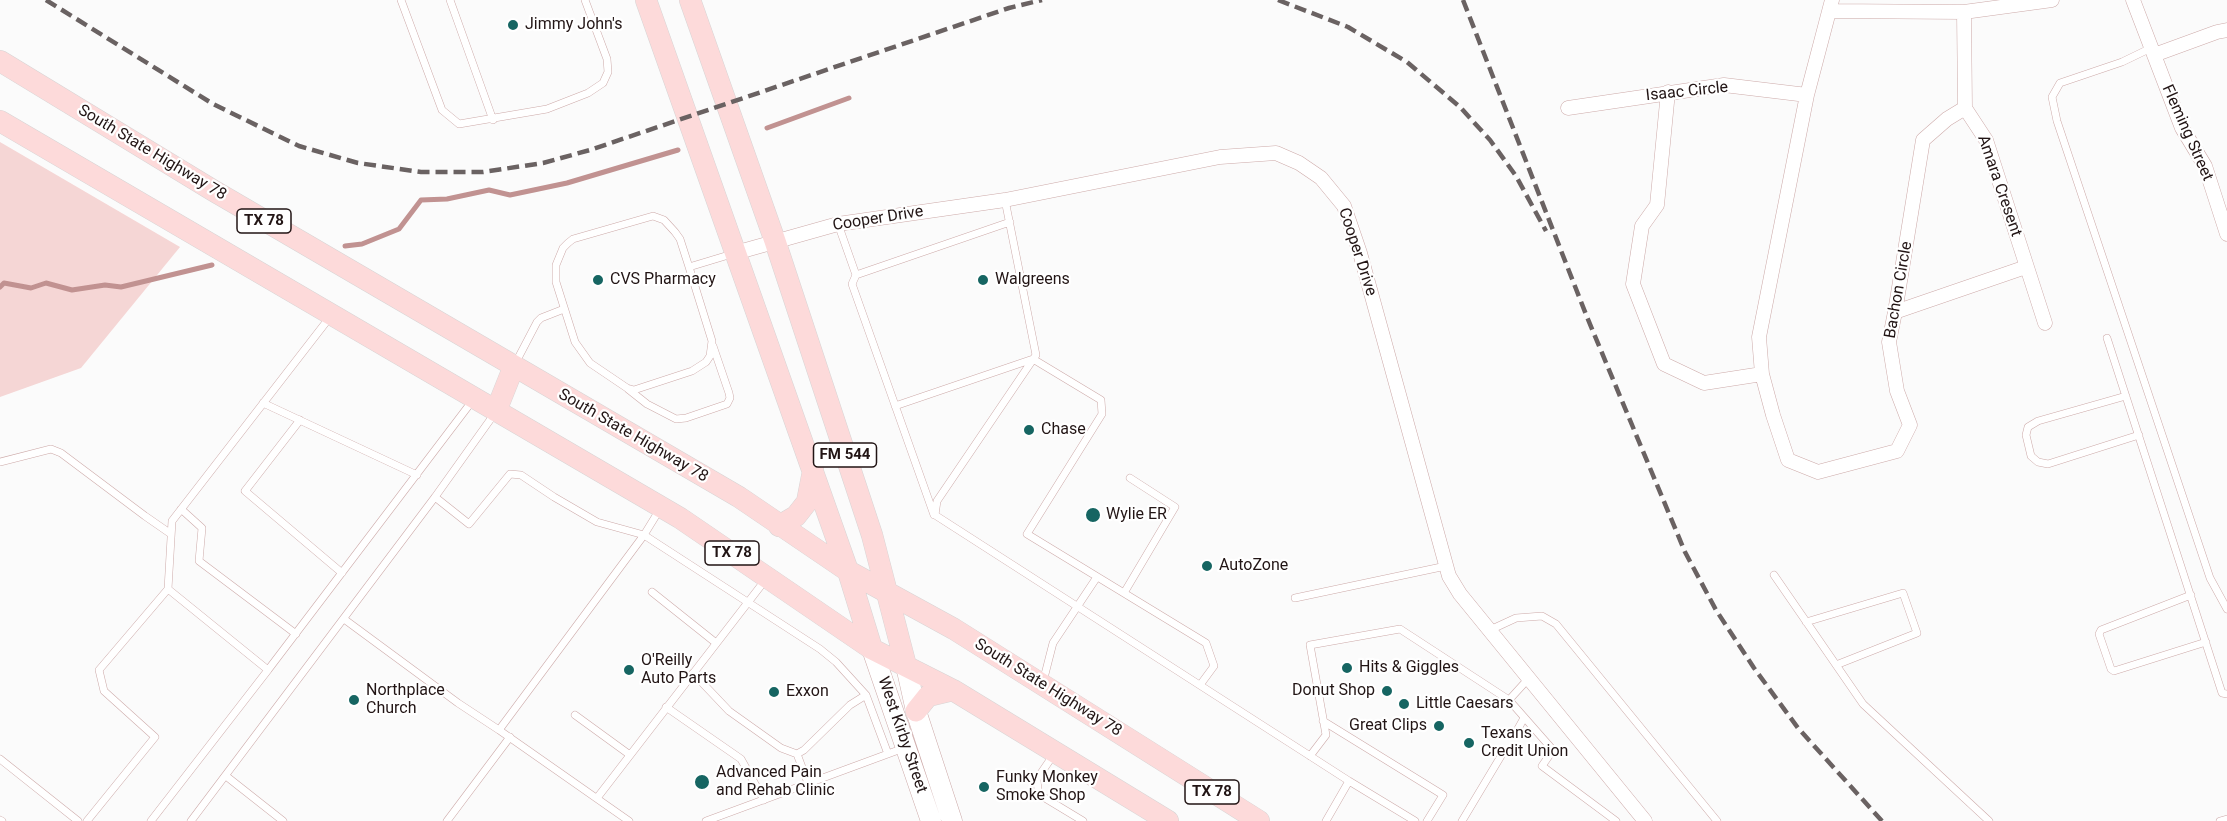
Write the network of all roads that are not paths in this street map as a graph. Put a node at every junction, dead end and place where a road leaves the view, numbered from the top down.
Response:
1 (401, 0) edge
2 (450, 0) edge
3 (585, 0) edge
4 (646, 0) edge
5 (690, 0) edge
6 (2052, 0) edge
7 (2133, 0) edge
8 (1830, 5) edge
9 (1964, 12) junction
10 (2227, 30) edge
11 (2152, 52) junction
12 (0, 61) edge
13 (1668, 92) junction
14 (1807, 95) junction
15 (1568, 108) dead end
16 (1965, 108) junction
17 (492, 120) junction
18 (0, 121) edge
19 (1005, 200) junction
20 (1010, 222) junction
21 (838, 224) junction
22 (2227, 234) edge
23 (775, 241) junction
24 (735, 253) junction
25 (689, 267) junction
26 (2026, 267) junction
27 (856, 275) junction
28 (564, 309) junction
29 (1895, 312) junction
30 (331, 315) junction
31 (2045, 323) dead end
32 (2108, 339) dead end
33 (712, 341) junction
34 (1033, 359) junction
35 (514, 366) junction
36 (1762, 374) junction
37 (627, 388) junction
38 (2126, 396) junction
39 (475, 399) junction
40 (263, 403) junction
41 (896, 406) junction
42 (496, 411) junction
43 (300, 420) junction
44 (2139, 435) junction
45 (0, 462) edge
46 (813, 471) junction
47 (417, 475) junction
48 (1130, 478) dead end
49 (435, 497) junction
50 (661, 507) junction
51 (181, 509) junction
52 (935, 515) junction
53 (779, 526) junction
54 (171, 534) junction
55 (644, 535) junction
56 (1446, 566) junction
57 (848, 571) junction
58 (342, 573) junction
59 (1774, 575) dead end
60 (767, 577) junction
61 (1097, 577) junction
62 (168, 589) junction
63 (652, 592) dead end
64 (887, 592) junction
65 (1124, 593) junction
66 (2191, 595) junction
67 (1295, 598) dead end
68 (747, 603) junction
69 (1078, 608) junction
70 (2227, 609) edge
71 (344, 619) junction
72 (1806, 622) junction
73 (1490, 630) junction
74 (296, 634) junction
75 (2206, 642) junction
76 (716, 643) junction
77 (872, 649) junction
78 (906, 666) junction
79 (1836, 666) junction
80 (268, 670) junction
81 (693, 673) junction
82 (1529, 678) junction
83 (1042, 685) junction
84 (1200, 685) junction
85 (953, 690) junction
86 (2227, 694) edge
87 (866, 695) junction
88 (1509, 700) junction
89 (666, 707) junction
90 (916, 711) junction
91 (575, 715) dead end
92 (1524, 718) junction
93 (1323, 721) junction
94 (500, 730) junction
95 (1515, 734) dead end
96 (510, 737) junction
97 (897, 750) junction
98 (1504, 751) dead end
99 (1056, 752) junction
100 (797, 754) junction
101 (630, 755) junction
102 (1310, 756) junction
103 (0, 759) edge
104 (226, 776) junction
105 (1348, 781) junction
106 (808, 783) junction
107 (597, 798) junction
108 (764, 800) junction
109 (620, 818) edge
110 (1641, 819) edge
111 (2227, 819) edge
112 (78, 821) edge
113 (87, 821) edge
114 (151, 821) edge
115 (191, 821) edge
116 (283, 821) edge
117 (447, 821) edge
118 (629, 821) edge
119 (706, 821) edge
120 (931, 821) edge
121 (952, 821) edge
122 (1082, 821) edge
123 (1168, 821) edge
124 (1259, 821) edge
125 (1326, 821) edge
126 (1415, 821) edge
127 (1427, 821) edge
128 (1462, 821) edge
129 (1617, 821) edge
130 (1717, 821) edge
131 (1989, 821) edge
132 (2220, 821) edge

1 - 17 lane
2 - 17 lane
3 - 17 lane
4 - 24 main road, FM 544 / FM 544
5 - 23 main road, FM 544 / FM 544
6 - 9 street
7 - 11 street, Fleming Street
8 - 9 street
8 - 14 street, Bachon Circle
9 - 16 street
10 - 11 street
11 - 22 street, Fleming Street
11 - 70 lane
12 - 35 main road, South State Highway 78 / TX 78
13 - 14 street, Isaac Circle
13 - 15 street, Isaac Circle
13 - 36 street
14 - 36 street, Bachon Circle
16 - 26 street, Amara Cresent
16 - 29 street, Bachon Circle
18 - 30 main road, TX 78
19 - 20 lane
19 - 21 street, Cooper Drive
19 - 56 street, Cooper Drive
20 - 27 lane
20 - 34 lane
21 - 23 street, Cooper Drive
21 - 27 lane
23 - 24 street, Cooper Drive
23 - 64 main road, FM 544 / FM 544
24 - 25 lane
24 - 46 main road, FM 544 / FM 544
25 - 28 lane
25 - 33 lane
26 - 29 street
26 - 31 street, Amara Cresent
27 - 41 lane
28 - 35 lane
28 - 37 lane
29 - 36 street, Bachon Circle
30 - 39 main road, TX 78
30 - 40 lane
32 - 38 lane
33 - 37 lane
33 - 37 lane
34 - 41 lane
34 - 52 lane
34 - 61 lane
35 - 42 main road
35 - 53 main road, South State Highway 78 / TX 78
38 - 44 lane
38 - 44 lane
39 - 42 main road, TX 78
39 - 47 lane
40 - 43 lane
40 - 51 lane
41 - 52 lane
42 - 49 lane
42 - 50 main road, TX 78
43 - 47 lane
43 - 58 lane
44 - 66 lane
45 - 54 lane
46 - 53 main road
46 - 57 main road, FM 544 / FM 544
47 - 58 lane
48 - 65 lane
49 - 55 lane
49 - 71 lane
50 - 55 lane
50 - 60 main road, TX 78
51 - 54 lane
51 - 74 lane
52 - 69 lane
53 - 57 main road, South State Highway 78 / TX 78
54 - 62 lane
55 - 68 lane
55 - 94 lane
56 - 67 lane
56 - 73 street, Cooper Drive
57 - 64 main road, South State Highway 78 / TX 78
57 - 77 main road, FM 544 / FM 544
58 - 74 lane
59 - 72 lane
60 - 68 lane
60 - 77 main road, TX 78
61 - 65 lane
61 - 69 lane
62 - 80 lane
62 - 113 lane
63 - 76 lane
64 - 78 main road, FM 544 / FM 544
64 - 83 main road, South State Highway 78 / TX 78
65 - 84 lane
66 - 75 lane
66 - 75 lane
68 - 76 lane
68 - 87 lane
69 - 83 lane
69 - 84 lane
71 - 94 lane
71 - 104 lane
72 - 79 lane
72 - 79 lane
73 - 82 street, Cooper Drive
73 - 130 lane
74 - 80 lane
75 - 86 lane
76 - 81 lane
77 - 78 main road, TX 78
77 - 97 main road, West Kirby Street
78 - 85 main road, TX 78
78 - 90 main road, West Kirby Street
79 - 131 lane
80 - 114 lane
81 - 89 lane
81 - 100 lane
82 - 88 lane
82 - 110 street, Cooper Drive
83 - 124 main road, South State Highway 78 / TX 78
84 - 102 lane
85 - 90 main road
85 - 99 main road, TX 78
87 - 97 lane
87 - 100 lane
88 - 92 lane
88 - 93 lane
89 - 101 lane
89 - 108 lane
90 - 121 main road, West Kirby Street
91 - 101 lane
92 - 95 lane
92 - 129 lane
93 - 102 lane
93 - 127 lane
94 - 96 lane
96 - 107 lane
96 - 117 lane
97 - 106 lane
97 - 120 main road, West Kirby Street
98 - 128 lane
99 - 122 lane
99 - 123 main road, TX 78
100 - 106 lane
101 - 107 lane
102 - 105 lane
103 - 112 lane
104 - 115 lane
104 - 116 lane
105 - 125 lane
105 - 126 lane
106 - 108 lane
107 - 109 lane
108 - 119 lane
109 - 118 lane
111 - 132 lane

